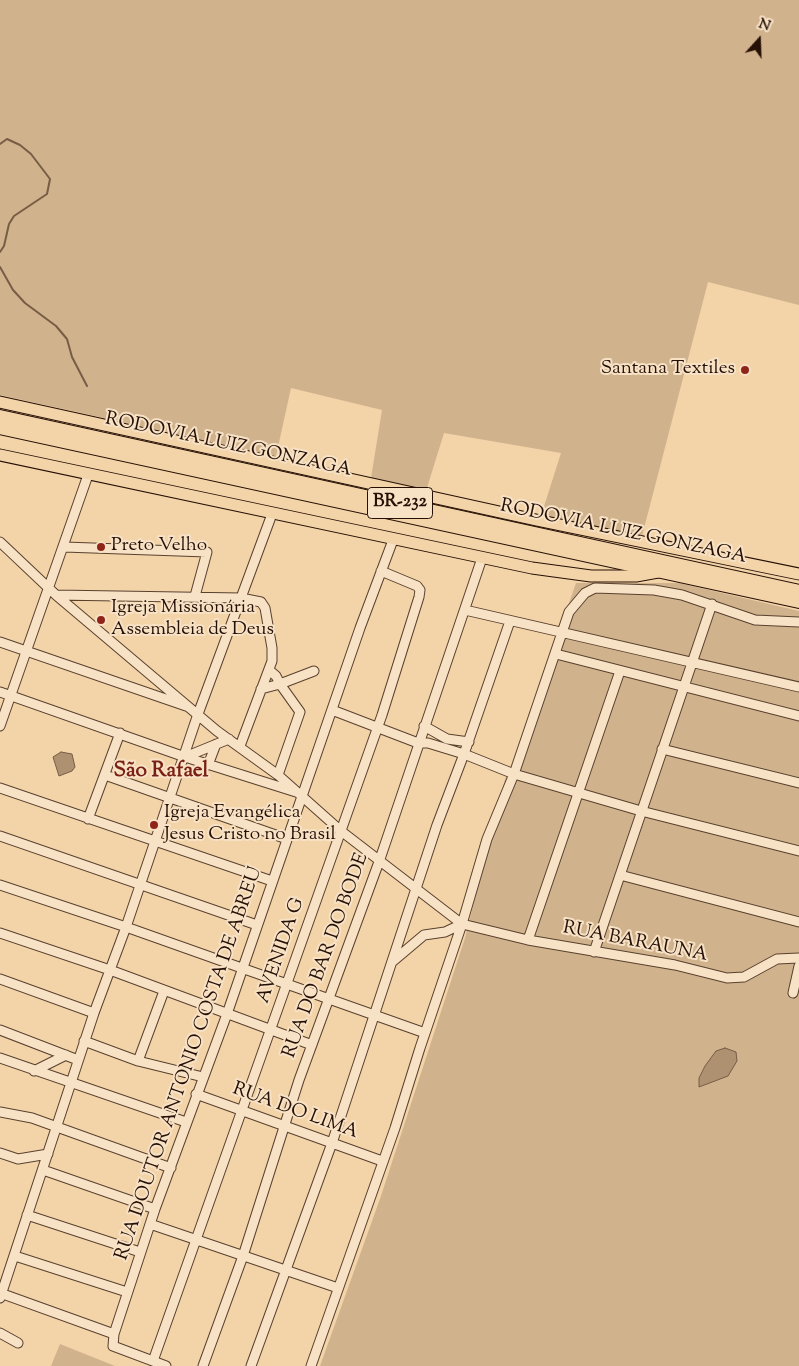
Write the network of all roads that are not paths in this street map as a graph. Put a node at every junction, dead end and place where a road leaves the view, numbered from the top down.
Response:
1 (0, 402) edge
2 (0, 416) edge
3 (0, 428) edge
4 (0, 455) edge
5 (88, 475) junction
6 (272, 514) junction
7 (393, 540) junction
8 (0, 542) edge
9 (64, 547) junction
10 (482, 558) junction
11 (381, 571) junction
12 (662, 571) junction
13 (799, 574) edge
14 (49, 588) junction
15 (799, 591) edge
16 (56, 595) junction
17 (195, 596) junction
18 (241, 598) junction
19 (799, 602) edge
20 (712, 604) junction
21 (465, 610) junction
22 (510, 621) junction
23 (799, 622) edge
24 (562, 634) junction
25 (0, 642) edge
26 (26, 651) junction
27 (556, 654) junction
28 (693, 663) junction
29 (269, 670) junction
30 (314, 671) dead end
31 (620, 671) junction
32 (280, 684) junction
33 (799, 687) edge
34 (685, 688) junction
35 (261, 689) junction
36 (0, 692) edge
37 (10, 696) junction
38 (332, 710) junction
39 (195, 711) junction
40 (799, 716) edge
41 (0, 726) edge
42 (424, 726) junction
43 (377, 727) junction
44 (120, 733) junction
45 (229, 739) junction
46 (469, 742) junction
47 (418, 743) junction
48 (216, 744) junction
49 (240, 746) junction
50 (662, 749) junction
51 (464, 754) junction
52 (184, 756) junction
53 (208, 764) junction
54 (514, 774) junction
55 (278, 775) junction
56 (105, 776) junction
57 (799, 783) edge
58 (0, 788) edge
59 (578, 793) junction
60 (300, 794) junction
61 (169, 798) junction
62 (641, 810) junction
63 (88, 819) junction
64 (341, 831) junction
65 (0, 836) edge
66 (287, 840) junction
67 (154, 842) junction
68 (799, 852) edge
69 (380, 859) junction
70 (620, 875) junction
71 (272, 881) junction
72 (0, 885) edge
73 (141, 885) junction
74 (416, 888) junction
75 (799, 922) edge
76 (462, 924) junction
77 (257, 925) junction
78 (126, 927) junction
79 (0, 933) edge
80 (528, 940) junction
81 (594, 952) junction
82 (799, 958) edge
83 (392, 962) junction
84 (799, 966) edge
85 (243, 968) junction
86 (110, 970) junction
87 (0, 979) edge
88 (287, 984) junction
89 (164, 990) junction
90 (793, 993) dead end
91 (329, 999) junction
92 (94, 1013) junction
93 (227, 1014) junction
94 (373, 1015) junction
95 (0, 1030) edge
96 (272, 1030) junction
97 (425, 1034) junction
98 (84, 1041) junction
99 (312, 1044) junction
100 (66, 1055) junction
101 (0, 1058) edge
102 (78, 1060) junction
103 (138, 1061) junction
104 (34, 1071) junction
105 (203, 1077) junction
106 (70, 1084) junction
107 (196, 1094) junction
108 (242, 1111) junction
109 (0, 1112) edge
110 (186, 1122) junction
111 (57, 1126) junction
112 (285, 1126) junction
113 (332, 1143) junction
114 (0, 1153) edge
115 (48, 1154) junction
116 (382, 1161) junction
117 (171, 1168) junction
118 (43, 1170) junction
119 (155, 1209) junction
120 (28, 1215) junction
121 (150, 1224) junction
122 (197, 1240) junction
123 (140, 1252) junction
124 (15, 1256) junction
125 (243, 1256) junction
126 (286, 1270) junction
127 (338, 1288) junction
128 (127, 1292) junction
129 (0, 1295) edge
130 (0, 1333) edge
131 (114, 1334) junction
132 (18, 1343) dead end
133 (153, 1361) junction
134 (166, 1366) edge
135 (203, 1366) edge
136 (252, 1366) edge
137 (310, 1366) edge

1 - 13 main road, BR-232
2 - 15 highway, RODOVIA LUIZ GONZAGA / BR-232
3 - 12 highway, RODOVIA LUIZ GONZAGA / BR-232
4 - 5 main road, BR-232
5 - 6 main road, BR-232
5 - 9 street
6 - 7 main road, BR-232
6 - 18 street
7 - 10 main road, BR-232
7 - 11 street, RUA DOUTOR ANTONIO COSTA DE ABREU
8 - 14 street
9 - 14 street
9 - 17 street
10 - 12 main road
10 - 21 street, RUA DO BAR DO BODE
11 - 38 street, RUA DOUTOR ANTONIO COSTA DE ABREU
11 - 43 street, AVENIDA G
12 - 19 highway, RODOVIA LUIZ GONZAGA / BR-232
14 - 16 street
14 - 26 street
16 - 17 street
16 - 39 street
17 - 18 street
18 - 29 street
18 - 39 street
20 - 23 street
20 - 24 street
20 - 28 street
21 - 22 street
21 - 42 street, RUA DO BAR DO BODE
22 - 24 street
22 - 46 street
24 - 27 street
24 - 28 street
25 - 26 street
26 - 37 street
26 - 39 street
27 - 31 street
27 - 54 street
28 - 33 street
28 - 34 street
29 - 32 street
29 - 35 street
30 - 32 street
31 - 34 street
31 - 59 street
32 - 35 street
32 - 55 street
34 - 40 street
34 - 50 street
35 - 49 street
36 - 37 street
37 - 41 street
37 - 44 street
38 - 43 street
38 - 60 street, RUA DOUTOR ANTONIO COSTA DE ABREU
39 - 45 street
39 - 52 street
42 - 46 street
42 - 47 street, RUA DO BAR DO BODE
43 - 47 street
43 - 64 street, AVENIDA G
44 - 52 street
44 - 56 street
45 - 48 street
45 - 49 street
46 - 51 street
47 - 51 street
47 - 69 street, RUA DO BAR DO BODE
48 - 52 street
48 - 53 street
49 - 55 street
50 - 57 street
50 - 62 street
51 - 54 street
51 - 74 street
52 - 53 street
52 - 61 street
53 - 60 street
54 - 59 street
54 - 76 street
55 - 60 street
56 - 61 street
56 - 63 street
58 - 63 street
59 - 62 street
59 - 80 street
60 - 64 street
60 - 66 street, RUA DOUTOR ANTONIO COSTA DE ABREU
61 - 66 street
61 - 67 street
62 - 68 street
62 - 70 street
63 - 67 street
64 - 69 street
64 - 88 street, AVENIDA G
65 - 73 street
66 - 71 street, RUA DOUTOR ANTONIO COSTA DE ABREU
67 - 71 street
67 - 73 street
69 - 74 street
69 - 91 street, RUA DO BAR DO BODE
70 - 75 street
70 - 81 street
71 - 77 street, RUA DOUTOR ANTONIO COSTA DE ABREU
72 - 78 street
73 - 77 street
73 - 78 street
74 - 76 street
74 - 83 street
76 - 80 street, RUA BARAUNA
76 - 83 street
76 - 97 street
77 - 85 street, RUA DOUTOR ANTONIO COSTA DE ABREU
78 - 85 street
78 - 86 street
79 - 86 street
80 - 81 street, RUA BARAUNA
81 - 82 street, RUA BARAUNA
83 - 94 street
84 - 90 street
85 - 88 street
85 - 93 street, RUA DOUTOR ANTONIO COSTA DE ABREU
86 - 89 street
86 - 92 street
87 - 92 street
88 - 91 street
88 - 96 street, AVENIDA G
89 - 93 street
89 - 103 street
91 - 94 street
91 - 99 street, RUA DO BAR DO BODE
92 - 98 street
93 - 96 street
93 - 105 street, RUA DOUTOR ANTONIO COSTA DE ABREU
94 - 97 street
94 - 113 street
95 - 100 street
96 - 99 street
96 - 108 street, AVENIDA G
97 - 116 street
98 - 102 street
98 - 103 street
99 - 112 street, RUA DO BAR DO BODE
100 - 102 street
100 - 104 street
101 - 104 street
102 - 106 street
103 - 105 street
104 - 106 street
105 - 107 street, RUA DOUTOR ANTONIO COSTA DE ABREU
106 - 110 street
106 - 111 street
107 - 108 street, RUA DO LIMA
107 - 110 street, RUA DOUTOR ANTONIO COSTA DE ABREU
108 - 112 street, RUA DO LIMA
108 - 122 street, AVENIDA G
109 - 111 street
110 - 117 street, RUA DOUTOR ANTONIO COSTA DE ABREU
111 - 115 street
111 - 117 street
112 - 113 street, RUA DO LIMA
112 - 125 street, RUA DO BAR DO BODE
113 - 116 street, RUA DO LIMA
113 - 126 street
114 - 115 street
115 - 118 street
116 - 127 street
117 - 119 street, RUA DOUTOR ANTONIO COSTA DE ABREU
118 - 119 street
118 - 120 street
119 - 121 street, RUA DOUTOR ANTONIO COSTA DE ABREU
120 - 123 street
120 - 124 street
121 - 122 street
121 - 123 street, RUA DOUTOR ANTONIO COSTA DE ABREU
122 - 125 street
122 - 133 street, AVENIDA G
123 - 128 street, RUA DOUTOR ANTONIO COSTA DE ABREU
124 - 128 street
124 - 129 street
125 - 126 street
125 - 135 street, RUA DO BAR DO BODE
126 - 127 street
126 - 136 street
127 - 137 street
128 - 131 street, RUA DOUTOR ANTONIO COSTA DE ABREU
129 - 131 street
130 - 132 street
131 - 133 street, RUA DOUTOR ANTONIO COSTA DE ABREU
133 - 134 street

